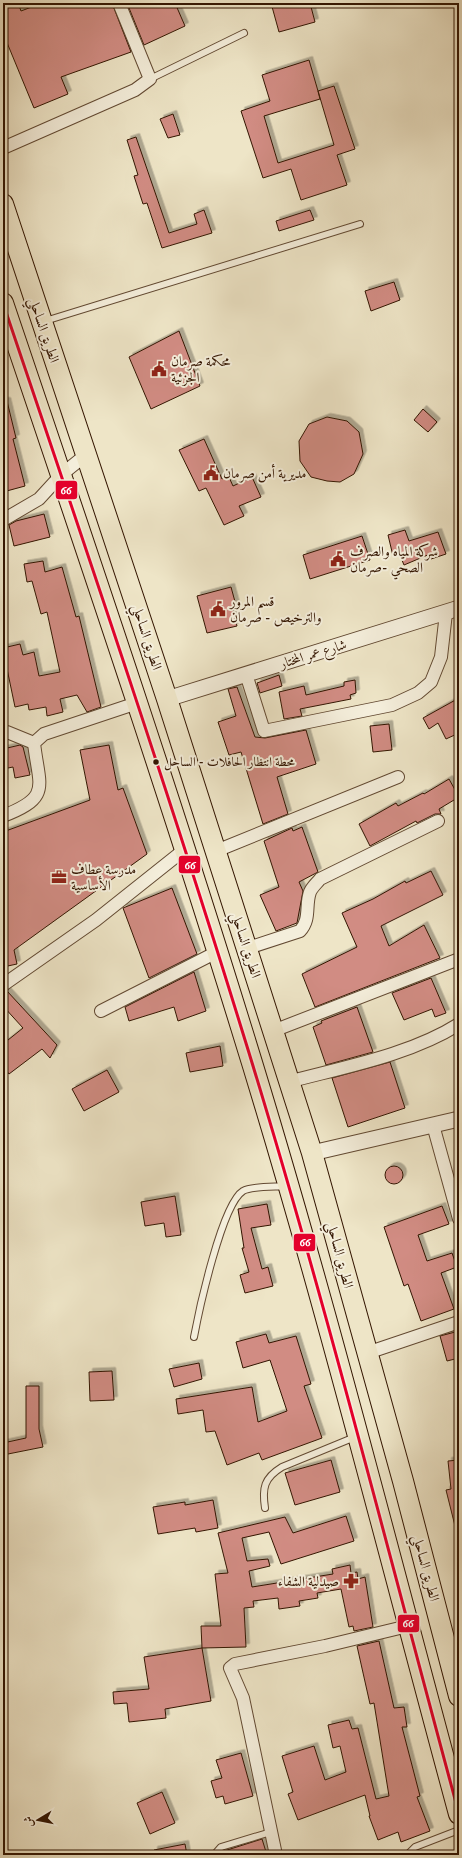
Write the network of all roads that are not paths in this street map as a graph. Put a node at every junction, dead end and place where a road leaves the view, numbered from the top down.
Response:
1 (119, 3) edge
2 (244, 33) dead end
3 (150, 79) junction
4 (3, 148) edge
5 (3, 204) edge
6 (360, 224) dead end
7 (3, 303) edge
8 (41, 322) junction
9 (87, 454) junction
10 (61, 475) junction
11 (3, 520) edge
12 (452, 611) edge
13 (246, 674) junction
14 (167, 699) junction
15 (137, 703) junction
16 (3, 732) edge
17 (34, 743) junction
18 (398, 777) dead end
19 (3, 816) edge
20 (438, 820) dead end
21 (184, 850) junction
22 (216, 851) junction
23 (248, 948) junction
24 (217, 952) junction
25 (459, 959) edge
26 (3, 985) edge
27 (101, 1011) dead end
28 (459, 1024) edge
29 (273, 1031) junction
30 (288, 1082) junction
31 (459, 1120) edge
32 (434, 1125) junction
33 (312, 1153) junction
34 (288, 1186) junction
35 (459, 1220) edge
36 (459, 1322) edge
37 (194, 1337) dead end
38 (367, 1353) junction
39 (358, 1436) junction
40 (403, 1482) junction
41 (373, 1491) junction
42 (265, 1508) dead end
43 (408, 1626) junction
44 (453, 1646) edge
45 (459, 1696) edge
46 (459, 1814) edge
47 (459, 1830) edge
48 (271, 1832) junction
49 (214, 1855) edge
50 (276, 1855) edge
51 (407, 1855) edge

1 - 3 street
2 - 3 lane
3 - 4 street
5 - 8 highway, الطريق الساحلي
6 - 8 lane
7 - 10 highway
8 - 9 highway, الطريق الساحلي
9 - 10 street
9 - 14 highway, الطريق الساحلي
10 - 11 street
10 - 15 highway
12 - 13 street, شارع عمر المختار
12 - 13 street
13 - 14 street, شارع عمر المختار
14 - 22 highway, الطريق الساحلي
15 - 17 street
15 - 21 highway
16 - 17 street
17 - 19 street
18 - 22 street
20 - 23 street
21 - 24 highway
21 - 26 street
22 - 23 highway, الطريق الساحلي
23 - 29 highway, الطريق الساحلي
24 - 27 street
24 - 34 highway
25 - 29 street
28 - 30 street
29 - 30 highway, الطريق الساحلي
30 - 33 highway, الطريق الساحلي
31 - 32 street
32 - 33 street
32 - 35 street
33 - 38 highway, الطريق الساحلي
34 - 37 lane
34 - 39 highway
36 - 38 street
38 - 40 highway, الطريق الساحلي
39 - 41 highway
39 - 42 lane
40 - 41 highway
40 - 44 highway, الطريق الساحلي
41 - 43 highway
43 - 46 highway
43 - 48 street
44 - 45 highway, الطريق الساحلي
47 - 51 lane
48 - 49 lane
48 - 50 street

